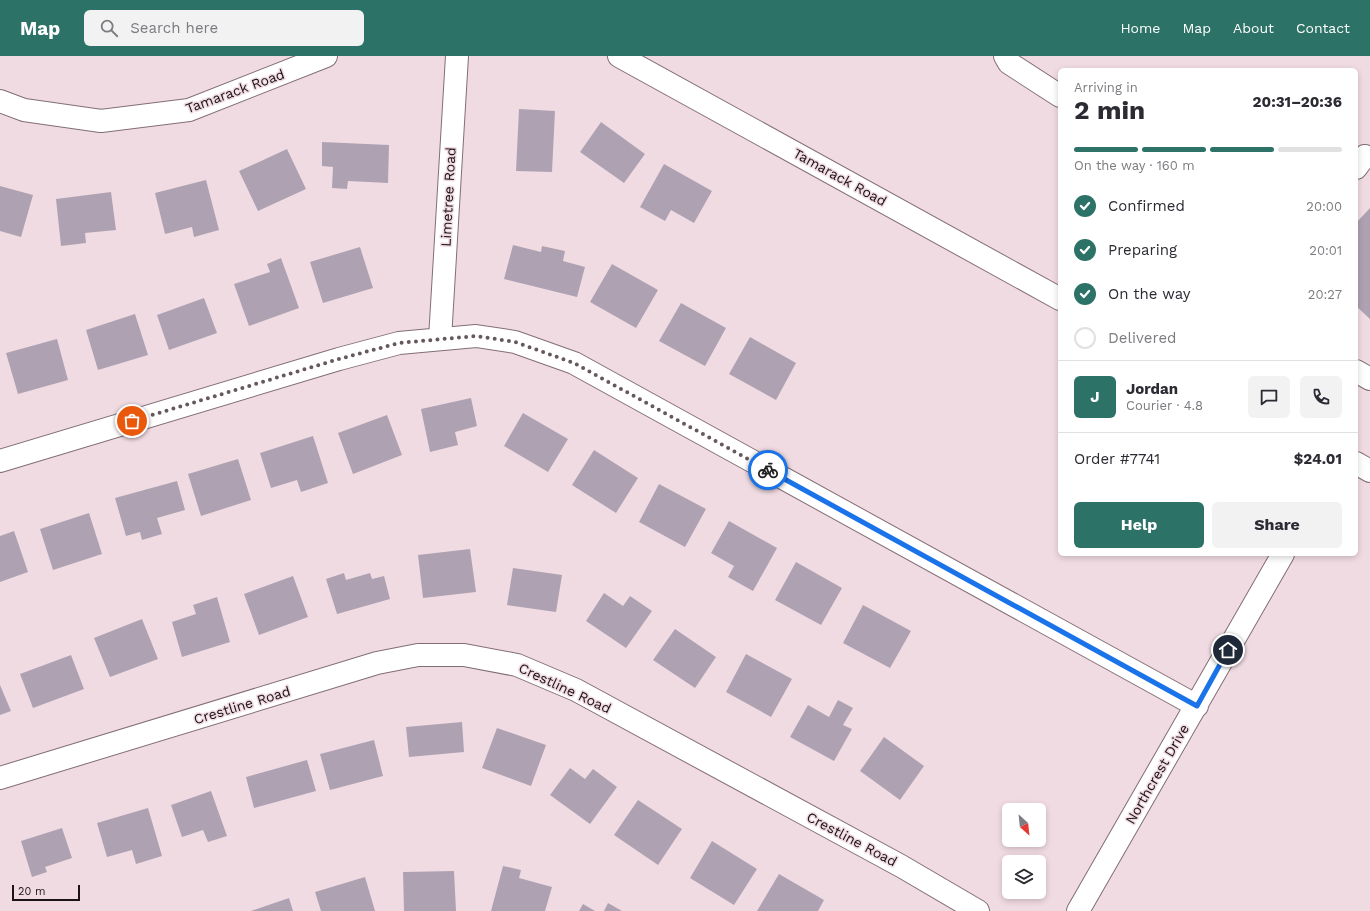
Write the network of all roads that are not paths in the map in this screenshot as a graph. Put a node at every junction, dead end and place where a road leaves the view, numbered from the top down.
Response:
1 (326, 56) edge
2 (457, 56) edge
3 (619, 56) edge
4 (1005, 56) edge
5 (1058, 95) edge
6 (0, 101) edge
7 (1058, 298) edge
8 (440, 339) junction
9 (1358, 371) edge
10 (1370, 379) edge
11 (0, 461) edge
12 (1358, 464) edge
13 (1370, 471) edge
14 (1282, 556) edge
15 (1197, 706) junction
16 (0, 778) edge
17 (978, 911) edge
18 (1078, 911) edge

1 - 6 street, Tamarack Road
2 - 8 street, Limetree Road
3 - 7 street, Tamarack Road
4 - 5 street
8 - 11 street
8 - 15 street
9 - 10 street
12 - 13 street
14 - 15 street, Northcrest Drive
15 - 18 street, Northcrest Drive
16 - 17 street, Crestline Road

